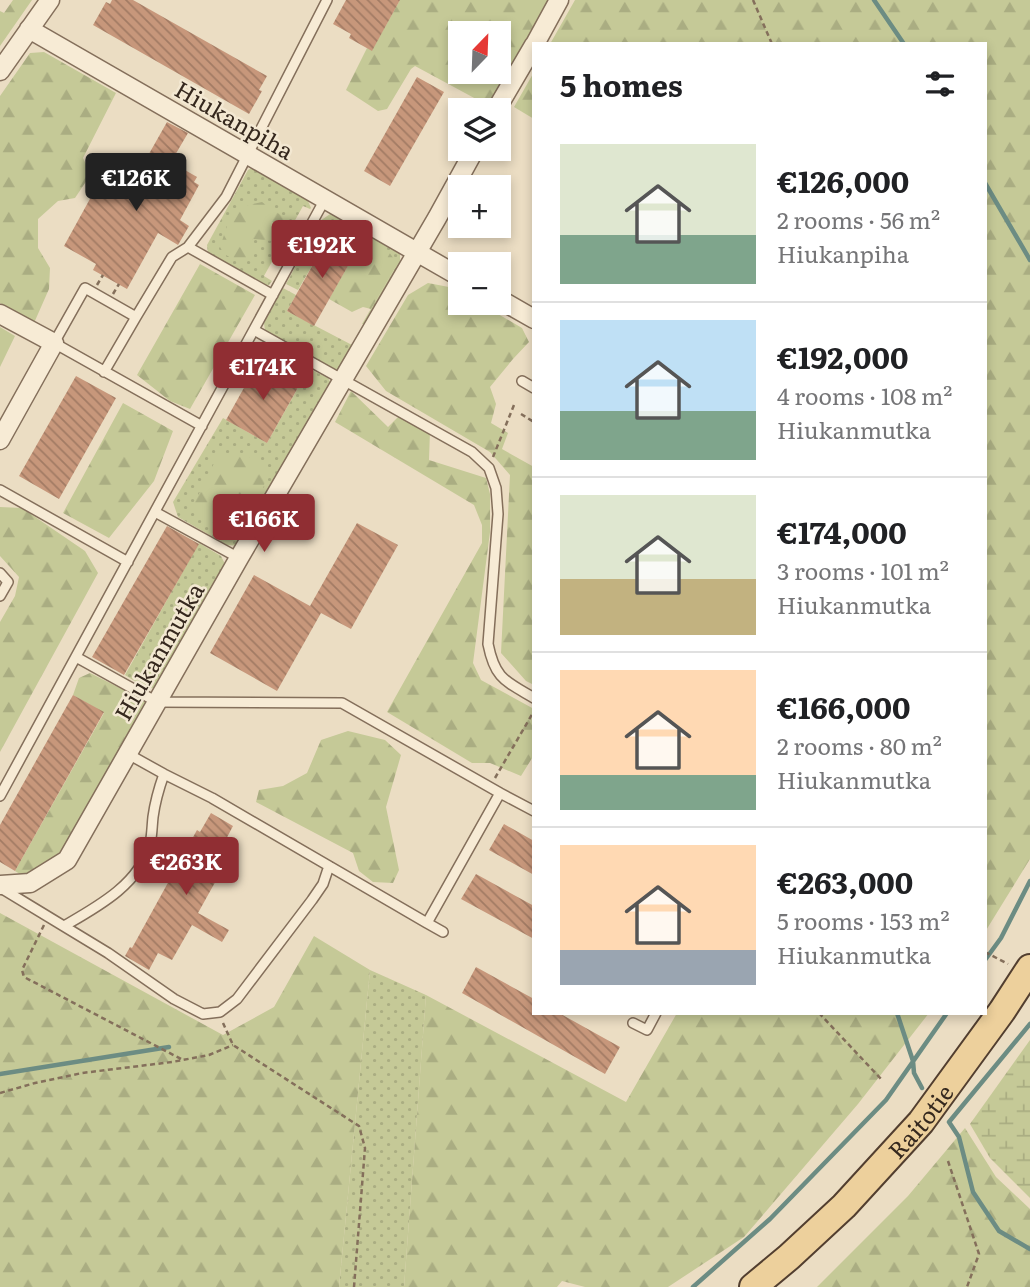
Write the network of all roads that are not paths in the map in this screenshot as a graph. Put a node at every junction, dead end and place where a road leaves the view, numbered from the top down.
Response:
1 (50, 0) edge
2 (327, 0) edge
3 (559, 0) edge
4 (29, 29) junction
5 (535, 42) edge
6 (532, 47) edge
7 (0, 71) edge
8 (503, 98) edge
9 (248, 155) junction
10 (468, 161) edge
11 (325, 199) junction
12 (188, 247) junction
13 (417, 252) junction
14 (448, 270) edge
15 (273, 295) junction
16 (511, 306) edge
17 (0, 314) edge
18 (135, 317) junction
19 (532, 318) edge
20 (254, 330) junction
21 (54, 343) junction
22 (104, 372) junction
23 (343, 378) junction
24 (522, 381) dead end
25 (532, 387) edge
26 (202, 426) junction
27 (0, 440) edge
28 (0, 490) edge
29 (155, 512) junction
30 (239, 558) junction
31 (128, 562) junction
32 (0, 573) edge
33 (0, 596) edge
34 (76, 657) junction
35 (532, 697) edge
36 (157, 702) junction
37 (128, 754) junction
38 (164, 774) junction
39 (4, 780) edge
40 (500, 793) junction
41 (0, 796) edge
42 (532, 810) edge
43 (329, 866) junction
44 (0, 886) edge
45 (427, 923) junction
46 (64, 926) junction
47 (443, 932) dead end
48 (1030, 968) edge
49 (655, 1015) edge
50 (633, 1023) dead end
51 (789, 1256) junction
52 (753, 1287) edge
53 (760, 1287) edge

1 - 4 street
2 - 9 lane
3 - 5 street
4 - 7 street
4 - 9 street, Hiukanpiha
6 - 8 street
9 - 11 street, Hiukanpiha
9 - 12 lane
10 - 13 street, Hiukanmutka
11 - 13 street, Hiukanpiha
11 - 15 lane
12 - 15 lane
12 - 18 lane
13 - 14 street, Hiukanpiha
13 - 23 street, Hiukanmutka
15 - 20 lane
16 - 19 street
17 - 21 street
18 - 21 lane
18 - 22 lane
20 - 23 lane
20 - 26 lane
21 - 22 lane
21 - 27 street
22 - 26 lane
23 - 30 street, Hiukanmutka
23 - 35 lane
24 - 25 lane
26 - 29 lane
28 - 31 lane
29 - 30 lane
29 - 31 lane
30 - 36 street, Hiukanmutka
31 - 34 lane
32 - 33 lane
34 - 36 lane
34 - 39 lane
36 - 37 street, Hiukanmutka
36 - 40 lane
37 - 38 lane
37 - 44 street, Hiukanmutka
38 - 43 lane
38 - 46 lane
39 - 41 lane
40 - 42 lane
40 - 45 lane
43 - 45 lane
43 - 46 lane
44 - 46 lane
45 - 47 lane
48 - 51 main road, Raitotie
49 - 50 lane
51 - 52 main road, Raitotie
51 - 53 main road, Raitotie

